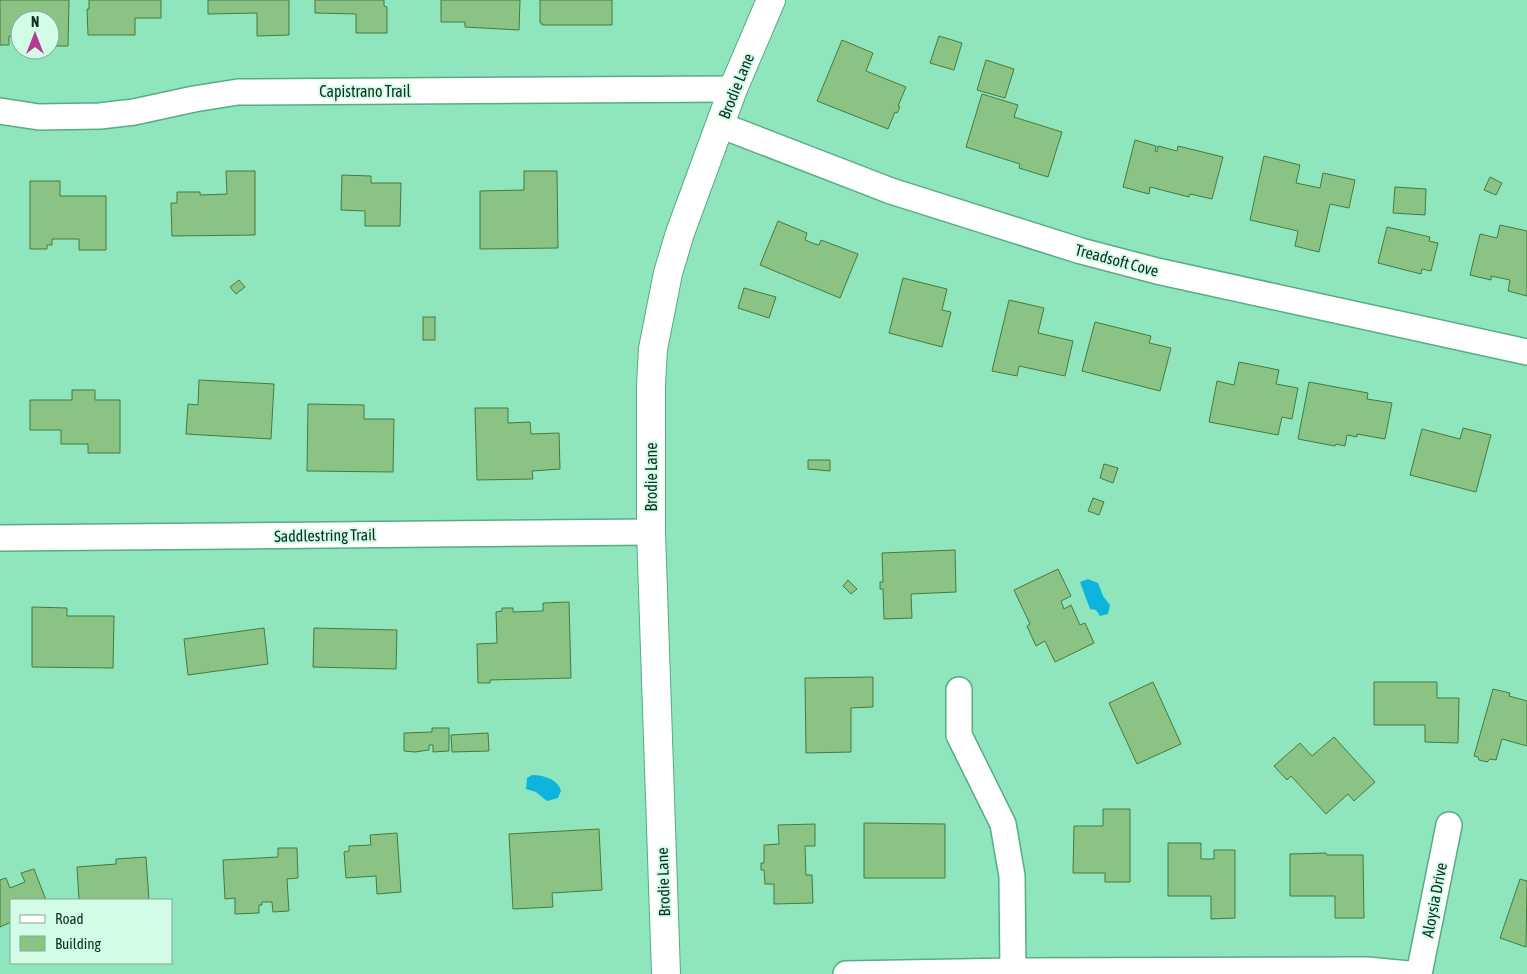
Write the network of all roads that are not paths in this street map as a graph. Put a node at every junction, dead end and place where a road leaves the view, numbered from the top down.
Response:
1 (771, 0) edge
2 (733, 89) junction
3 (0, 111) edge
4 (720, 125) junction
5 (1527, 352) edge
6 (651, 532) junction
7 (0, 538) edge
8 (959, 690) dead end
9 (1449, 825) dead end
10 (1013, 971) junction
11 (666, 974) edge
12 (846, 974) edge
13 (1409, 974) edge
14 (1419, 974) edge

1 - 2 main road, Brodie Lane
2 - 3 street, Capistrano Trail
2 - 4 main road, Brodie Lane
4 - 5 street, Treadsoft Cove
4 - 6 main road, Brodie Lane
6 - 7 street, Saddlestring Trail
6 - 11 main road, Brodie Lane
8 - 10 street
9 - 14 street, Aloysia Drive
10 - 12 street
10 - 13 street

